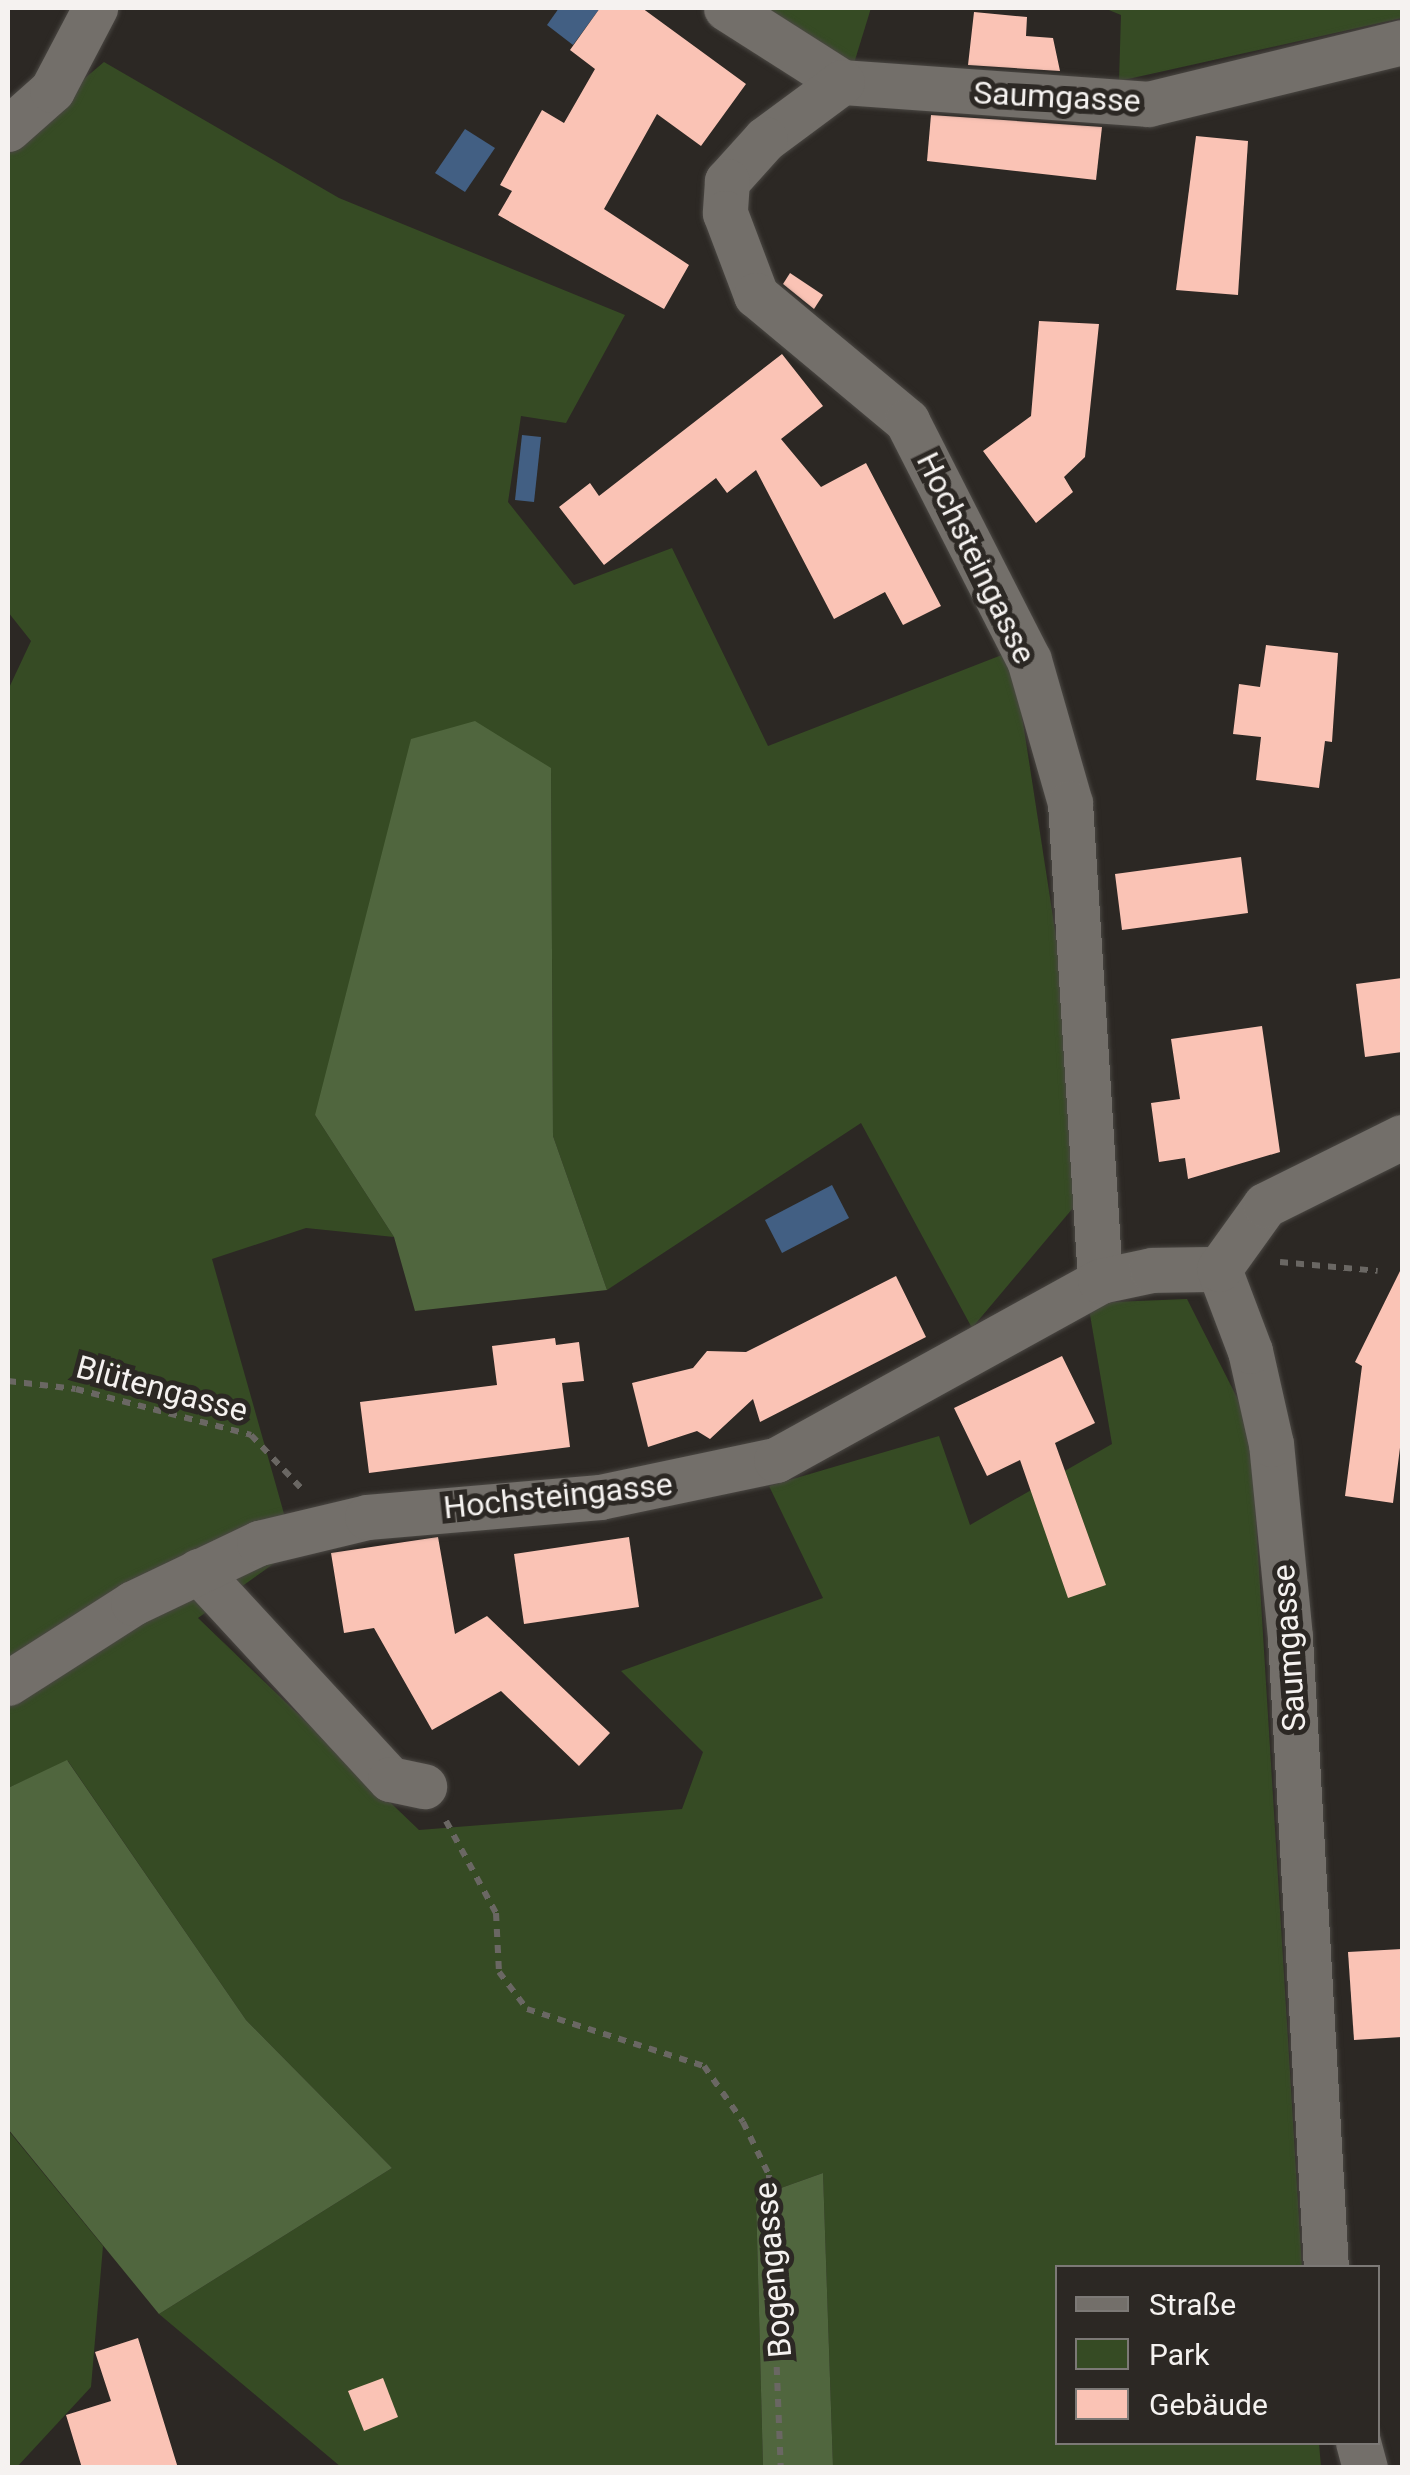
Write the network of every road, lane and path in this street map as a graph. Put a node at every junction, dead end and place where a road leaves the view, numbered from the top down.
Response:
1 (95, 8) edge
2 (726, 8) edge
3 (1402, 42) edge
4 (842, 82) junction
5 (8, 129) edge
6 (1402, 1137) edge
7 (1219, 1269) junction
8 (1378, 1271) dead end
9 (1100, 1281) junction
10 (8, 1381) edge
11 (318, 1526) junction
12 (198, 1571) junction
13 (8, 1683) edge
14 (424, 1786) joint
15 (1326, 2265) edge
16 (781, 2468) edge

1 - 5 street
2 - 4 street, Saumgasse
3 - 4 street, Saumgasse
4 - 9 street, Hochsteingasse
6 - 7 street
7 - 8 path
7 - 9 street, Hochsteingasse
7 - 15 street, Saumgasse
9 - 11 street, Hochsteingasse
10 - 11 path, Blütengasse
11 - 12 street, Hochsteingasse
12 - 13 street, Hochsteingasse
12 - 14 street
14 - 16 path, Bogengasse

